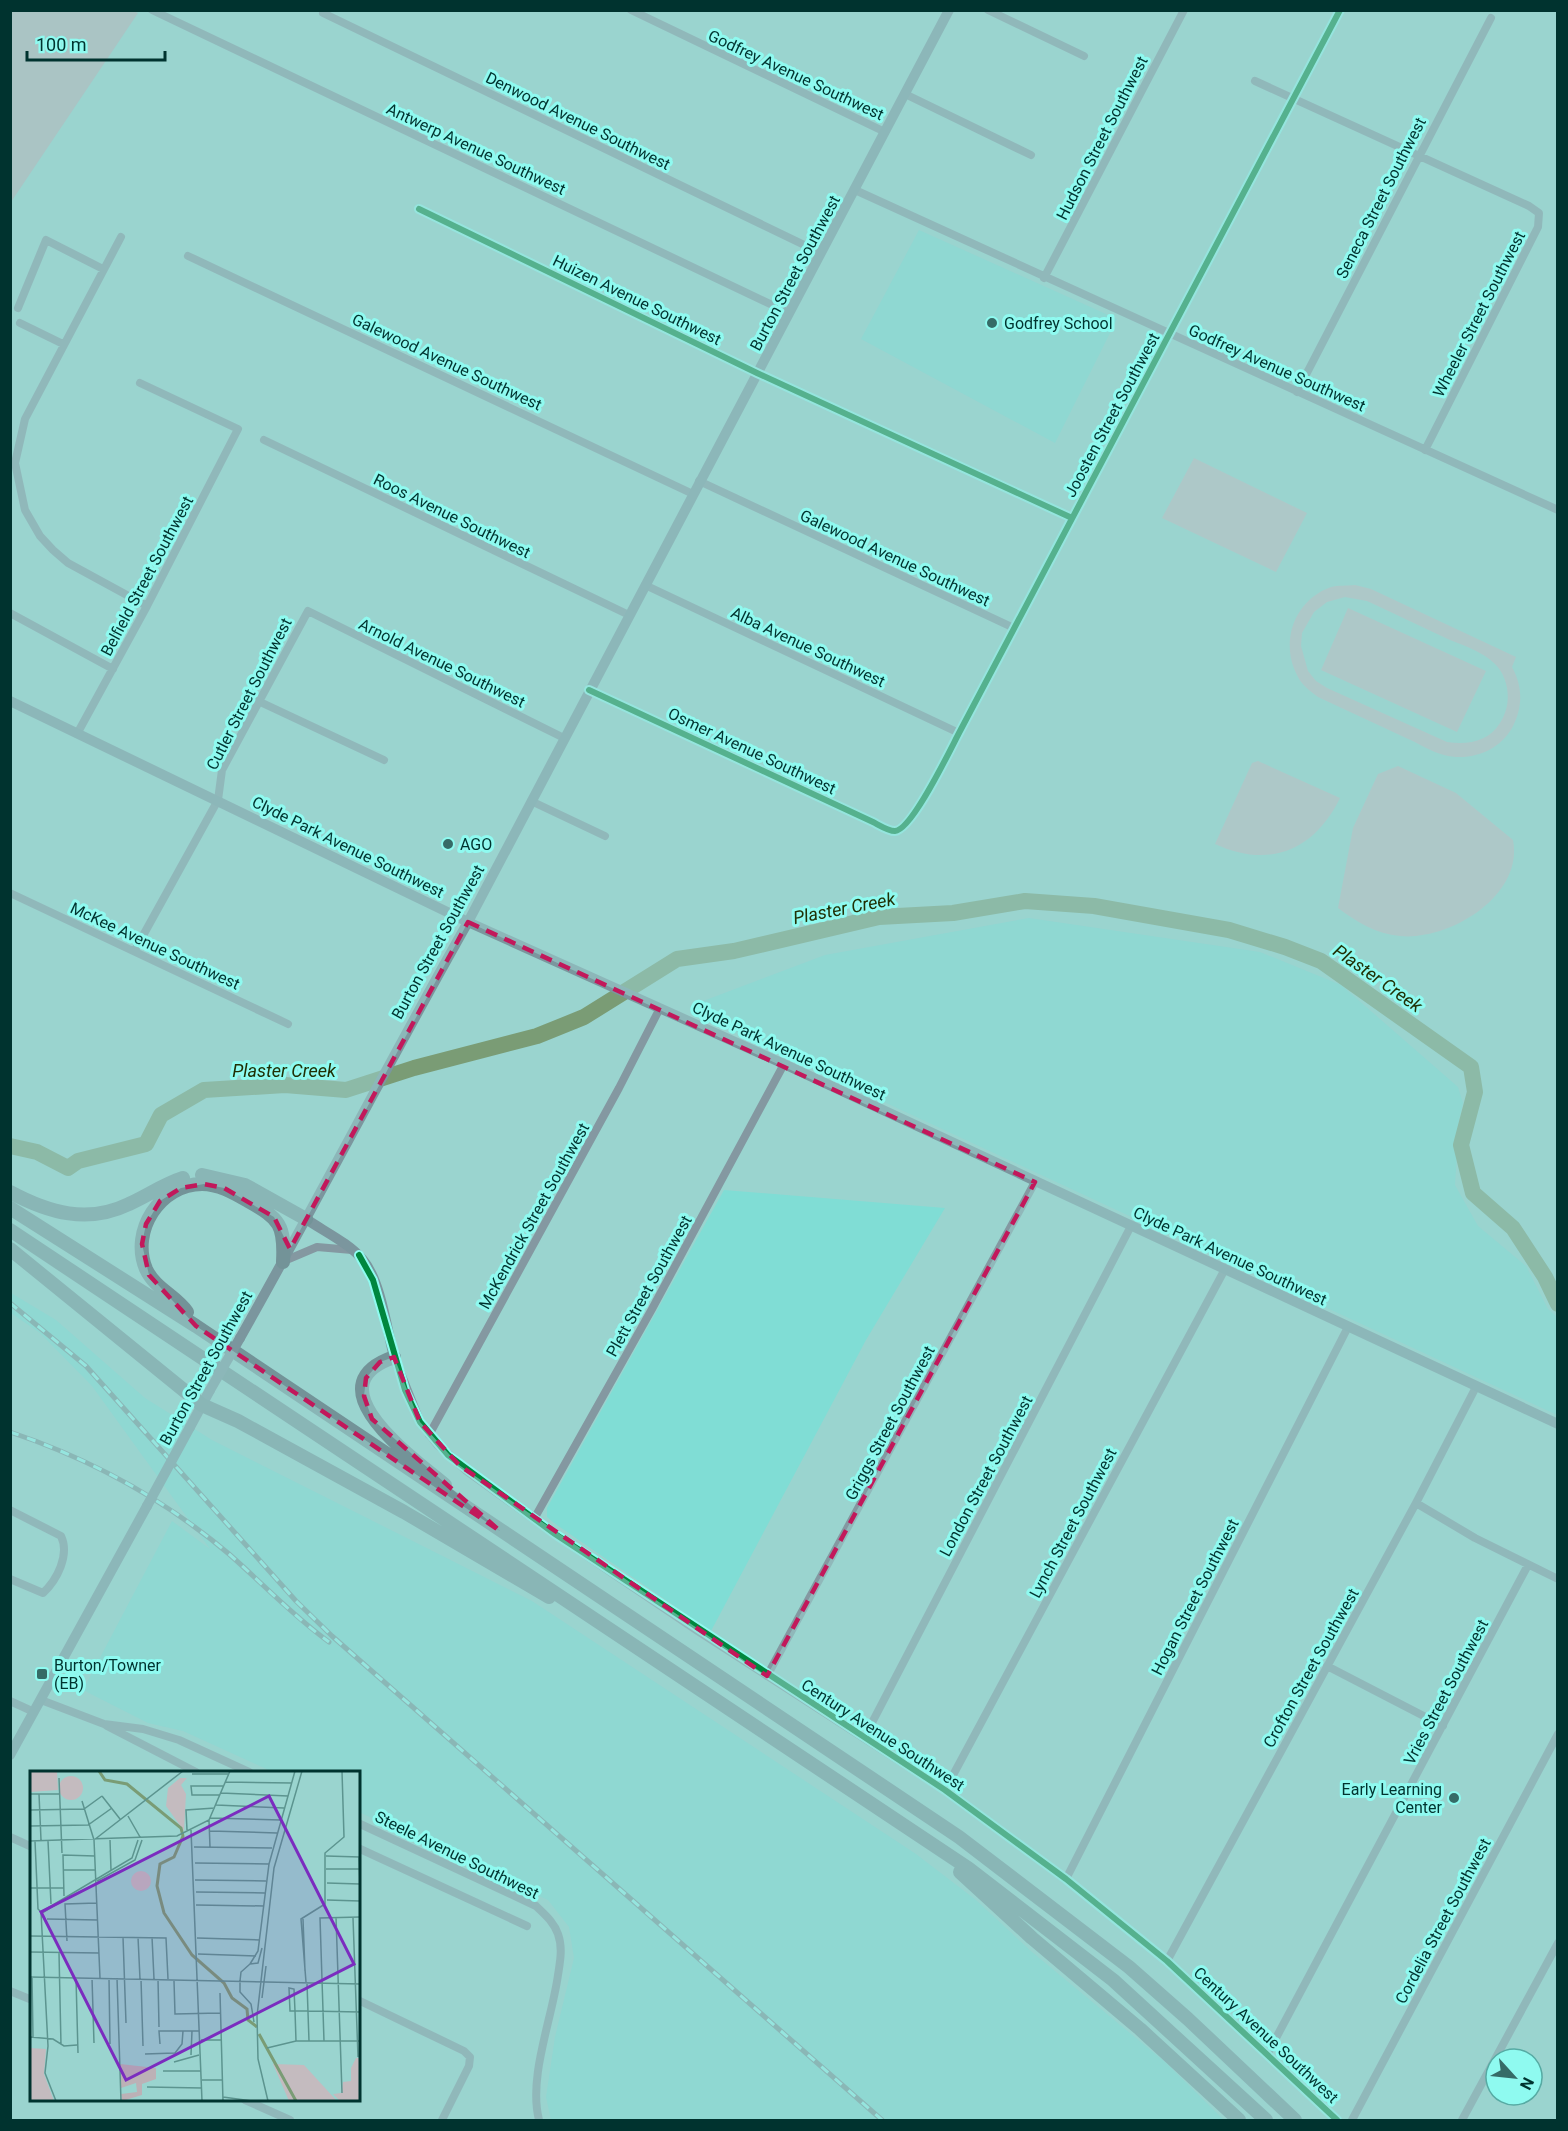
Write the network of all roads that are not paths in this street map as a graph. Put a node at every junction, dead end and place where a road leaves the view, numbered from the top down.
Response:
1 (152, 10) edge
2 (631, 10) edge
3 (949, 10) edge
4 (988, 10) edge
5 (1184, 10) edge
6 (1340, 10) edge
7 (323, 14) dead end
8 (1491, 18) dead end
9 (1084, 56) dead end
10 (1256, 81) dead end
11 (905, 94) junction
12 (1294, 99) junction
13 (885, 132) junction
14 (1032, 155) dead end
15 (1419, 155) junction
16 (855, 190) junction
17 (419, 209) dead end
18 (121, 237) dead end
19 (821, 253) junction
20 (188, 256) dead end
21 (103, 269) junction
22 (1044, 278) junction
23 (18, 308) dead end
24 (789, 314) junction
25 (20, 323) dead end
26 (1170, 335) junction
27 (63, 344) junction
28 (757, 373) junction
29 (140, 383) dead end
30 (1297, 392) junction
31 (264, 440) dead end
32 (1425, 450) junction
33 (699, 481) junction
34 (693, 494) junction
35 (1557, 510) edge
36 (1072, 518) junction
37 (645, 585) junction
38 (147, 606) junction
39 (308, 611) joint
40 (10, 613) edge
41 (629, 615) junction
42 (1014, 628) junction
43 (113, 669) junction
44 (590, 690) junction
45 (258, 701) junction
46 (11, 704) edge
47 (959, 733) junction
48 (77, 734) junction
49 (564, 738) junction
50 (384, 760) dead end
51 (218, 800) junction
52 (531, 801) junction
53 (903, 828) joint
54 (605, 836) dead end
55 (10, 893) edge
56 (468, 922) junction
57 (135, 950) junction
58 (660, 1008) junction
59 (288, 1024) dead end
60 (784, 1064) junction
61 (1035, 1182) junction
62 (10, 1191) edge
63 (10, 1208) edge
64 (306, 1219) junction
65 (1131, 1226) junction
66 (10, 1230) edge
67 (10, 1249) edge
68 (353, 1250) junction
69 (283, 1262) junction
70 (1225, 1269) junction
71 (196, 1326) junction
72 (1347, 1327) junction
73 (394, 1357) junction
74 (1476, 1386) junction
75 (202, 1404) junction
76 (1557, 1424) edge
77 (429, 1436) junction
78 (1416, 1503) junction
79 (10, 1510) edge
80 (534, 1520) junction
81 (500, 1531) junction
82 (1528, 1565) junction
83 (10, 1579) edge
84 (1557, 1579) edge
85 (615, 1631) junction
86 (1327, 1666) junction
87 (767, 1676) junction
88 (41, 1700) junction
89 (10, 1701) edge
90 (34, 1712) junction
91 (104, 1724) junction
92 (1443, 1726) junction
93 (1557, 1734) edge
94 (864, 1738) junction
95 (10, 1755) edge
96 (192, 1771) edge
97 (245, 1771) edge
98 (945, 1790) junction
99 (360, 1824) edge
100 (918, 1834) junction
101 (10, 1837) edge
102 (30, 1846) edge
103 (360, 1849) edge
104 (1066, 1879) junction
105 (527, 1926) dead end
106 (1557, 1943) edge
107 (1167, 1961) junction
108 (10, 1990) edge
109 (30, 1999) edge
110 (360, 2001) edge
111 (1268, 2053) junction
112 (247, 2101) edge
113 (290, 2121) edge
114 (442, 2121) edge
115 (539, 2121) edge
116 (1239, 2121) edge
117 (1266, 2121) edge
118 (1295, 2121) edge
119 (1337, 2121) edge
120 (1352, 2121) edge
121 (1462, 2121) edge

1 - 24 street, Antwerp Avenue Southwest
2 - 13 street, Godfrey Avenue Southwest
3 - 11 main road, Burton Street Southwest
4 - 9 street
5 - 22 street, Hudson Street Southwest
6 - 12 street, Joosten Street Southwest
7 - 19 street, Denwood Avenue Southwest
8 - 15 street, Seneca Street Southwest
10 - 12 street
11 - 13 main road, Burton Street Southwest
11 - 14 street
12 - 15 street
12 - 26 street, Joosten Street Southwest
13 - 16 main road, Burton Street Southwest
15 - 30 street, Seneca Street Southwest
15 - 32 street, Wheeler Street Southwest
16 - 19 main road, Burton Street Southwest
16 - 22 street, Godfrey Avenue Southwest
17 - 28 street, Huizen Avenue Southwest
18 - 21 street
19 - 24 main road, Burton Street Southwest
20 - 34 street, Galewood Avenue Southwest
21 - 23 street
21 - 27 street
22 - 26 street, Godfrey Avenue Southwest
24 - 28 main road, Burton Street Southwest
25 - 27 street
26 - 30 street, Godfrey Avenue Southwest
26 - 36 street, Joosten Street Southwest
27 - 38 street
28 - 33 main road, Burton Street Southwest
28 - 36 street, Huizen Avenue Southwest
29 - 38 street, Belfield Street Southwest
30 - 32 street, Godfrey Avenue Southwest
31 - 41 street, Roos Avenue Southwest
32 - 35 street, Godfrey Avenue Southwest
33 - 34 main road, Burton Street Southwest
33 - 42 street, Galewood Avenue Southwest
34 - 37 main road, Burton Street Southwest
36 - 42 street, Joosten Street Southwest
37 - 41 main road, Burton Street Southwest
37 - 47 street, Alba Avenue Southwest
38 - 43 street, Belfield Street Southwest
39 - 45 street, Cutler Street Southwest
39 - 49 street, Arnold Avenue Southwest
40 - 43 street
41 - 44 main road, Burton Street Southwest
42 - 47 street, Joosten Street Southwest
43 - 48 street, Belfield Street Southwest
44 - 49 main road, Burton Street Southwest
44 - 53 street, Osmer Avenue Southwest
45 - 50 street
45 - 51 street, Cutler Street Southwest
46 - 48 main road, Clyde Park Avenue Southwest
47 - 53 street, Joosten Street Southwest
48 - 51 main road, Clyde Park Avenue Southwest
49 - 52 main road, Burton Street Southwest
51 - 56 main road, Clyde Park Avenue Southwest
51 - 57 street, Cutler Street Southwest
52 - 54 street
52 - 56 main road, Burton Street Southwest
55 - 57 street, McKee Avenue Southwest
56 - 58 main road, Clyde Park Avenue Southwest
56 - 64 main road, Burton Street Southwest
57 - 59 street, McKee Avenue Southwest
58 - 60 main road, Clyde Park Avenue Southwest
58 - 77 street, McKendrick Street Southwest
60 - 61 main road, Clyde Park Avenue Southwest
60 - 80 street, Plett Street Southwest
61 - 65 main road, Clyde Park Avenue Southwest
61 - 87 street, Griggs Street Southwest
62 - 64 highway
63 - 71 highway
64 - 68 main road, Century Avenue Southwest
64 - 69 main road, Burton Street Southwest
65 - 70 main road, Clyde Park Avenue Southwest
65 - 94 street, London Street Southwest
66 - 85 highway
67 - 75 highway
68 - 69 street
68 - 73 main road, Century Avenue Southwest
69 - 71 highway
69 - 75 main road, Burton Street Southwest, bridge
70 - 72 main road, Clyde Park Avenue Southwest
70 - 98 street, Lynch Street Southwest
71 - 81 highway
72 - 74 main road, Clyde Park Avenue Southwest
72 - 104 street, Hogan Street Southwest
73 - 77 street, Century Avenue Southwest
73 - 81 highway
74 - 76 main road, Clyde Park Avenue Southwest
74 - 78 street, Crofton Street Southwest
75 - 85 highway
75 - 88 main road, Burton Street Southwest, bridge
77 - 80 street, Century Avenue Southwest
78 - 82 street
78 - 86 street, Crofton Street Southwest
79 - 83 street
80 - 87 street, Century Avenue Southwest
81 - 118 highway
82 - 84 street
82 - 92 street, Vries Street Southwest
85 - 100 highway
86 - 92 street
86 - 107 street, Crofton Street Southwest
87 - 94 street, Century Avenue Southwest
88 - 90 main road, Burton Street Southwest
88 - 91 street
89 - 90 street
90 - 95 main road, Burton Street Southwest
91 - 96 street
91 - 97 street
92 - 111 street, Vries Street Southwest
93 - 120 street, Cordelia Street Southwest
94 - 98 street, Century Avenue Southwest
98 - 104 street, Century Avenue Southwest
99 - 115 street, Steele Avenue Southwest
100 - 116 highway
100 - 117 highway
101 - 102 street
103 - 105 street
104 - 107 street, Century Avenue Southwest
106 - 121 street
107 - 111 street, Century Avenue Southwest
108 - 109 street
110 - 114 street
111 - 119 street, Century Avenue Southwest
112 - 113 street

